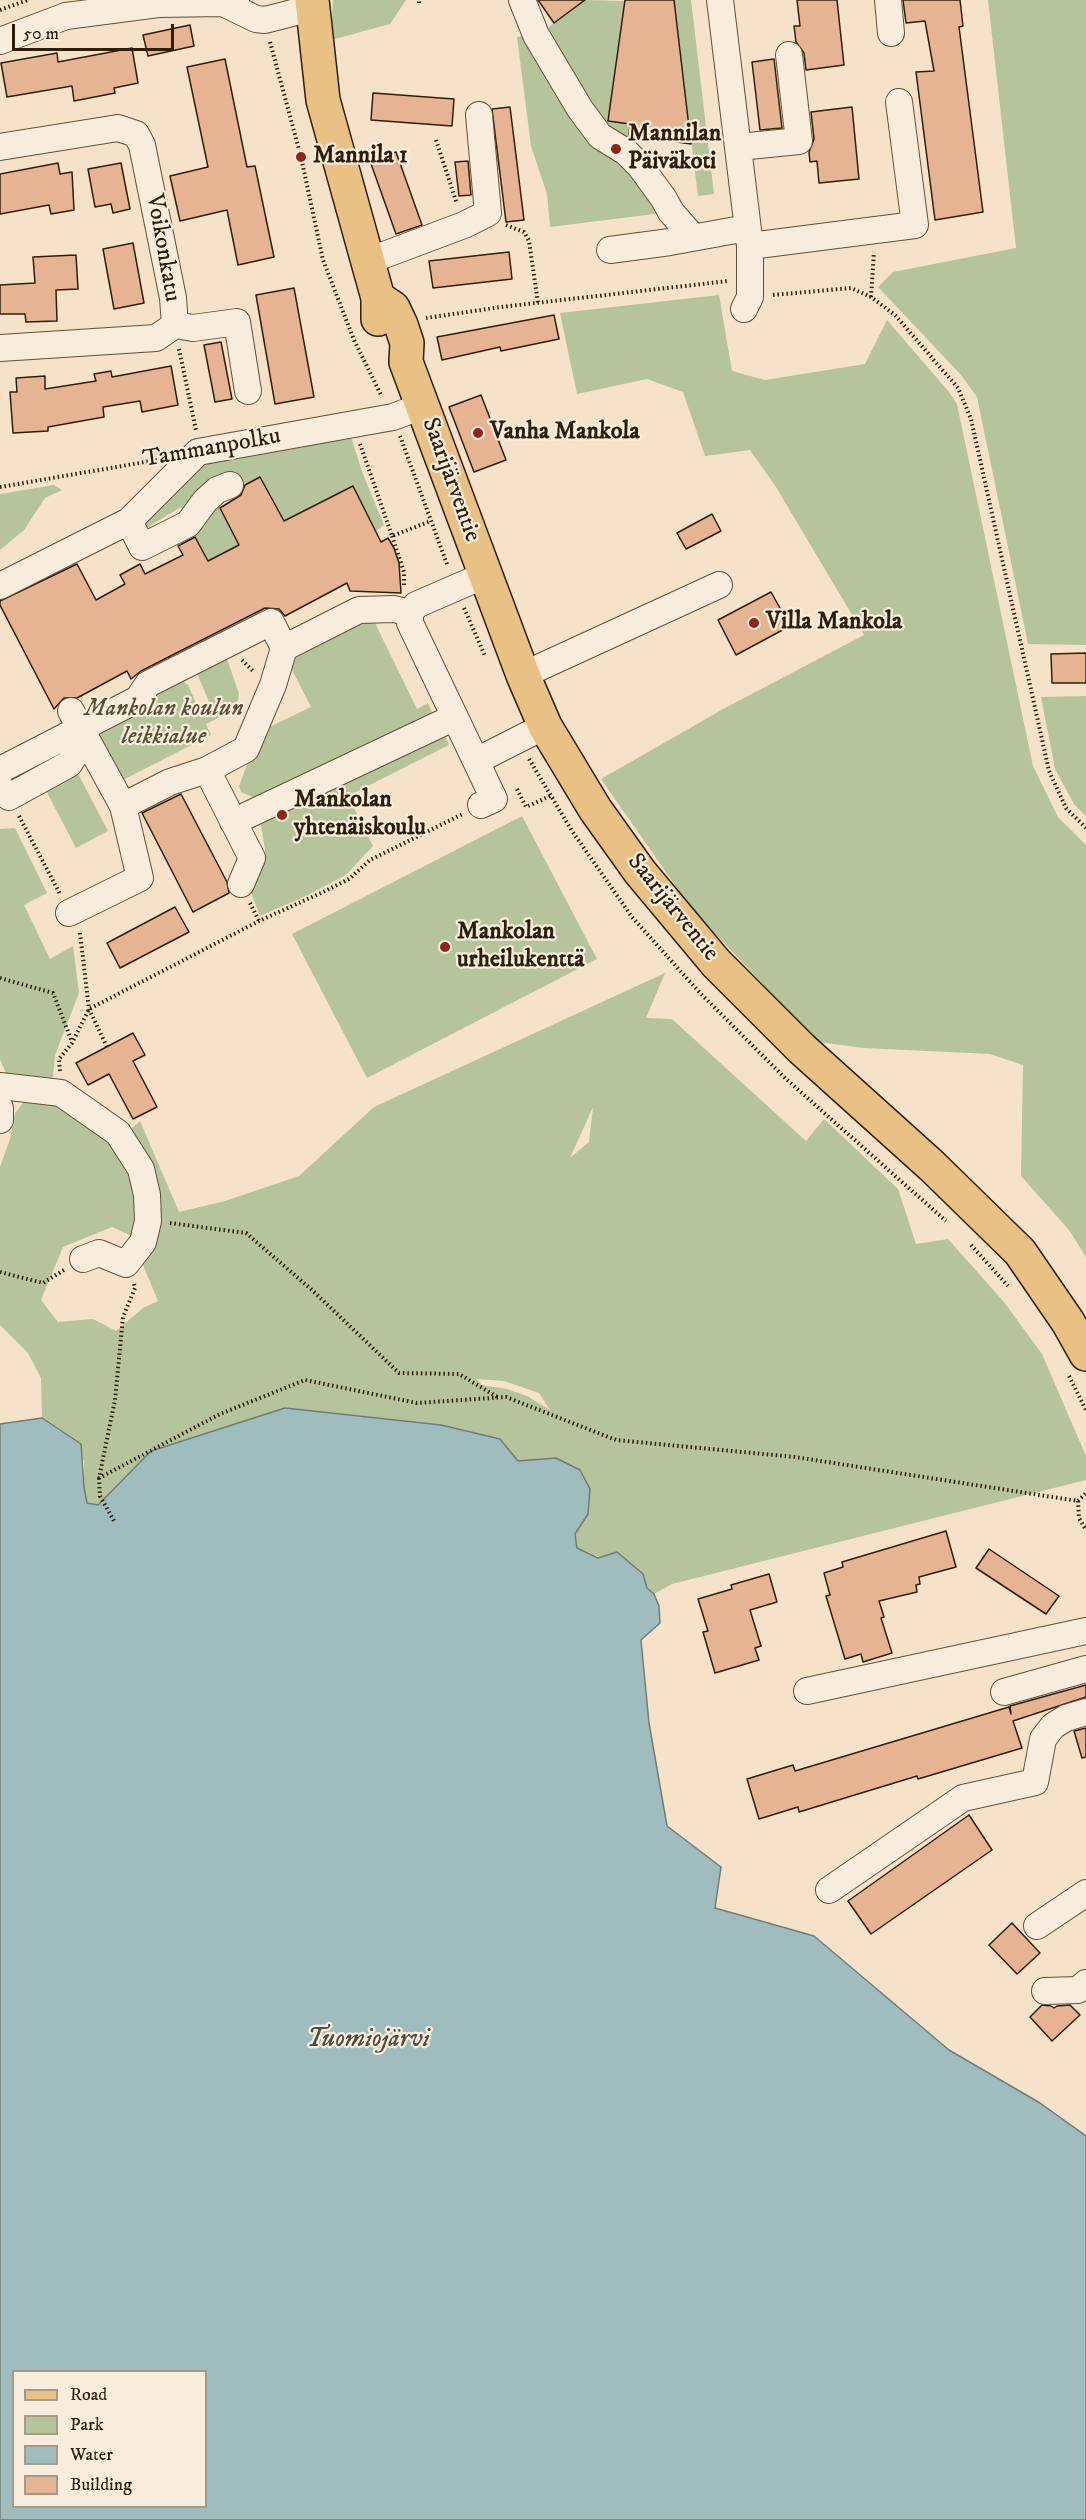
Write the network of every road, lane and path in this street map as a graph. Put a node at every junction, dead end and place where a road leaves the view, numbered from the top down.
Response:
1 (28, 0) edge
2 (522, 0) edge
3 (720, 0) edge
4 (888, 0) edge
5 (230, 1) edge
6 (304, 3) edge
7 (0, 10) edge
8 (265, 20) junction
9 (891, 33) dead end
10 (0, 41) edge
11 (789, 55) dead end
12 (899, 102) dead end
13 (479, 115) dead end
14 (436, 140) dead end
15 (0, 147) edge
16 (739, 147) junction
17 (488, 213) junction
18 (464, 225) junction
19 (872, 230) junction
20 (693, 237) junction
21 (748, 237) junction
22 (610, 249) dead end
23 (368, 261) junction
24 (871, 297) junction
25 (538, 303) junction
26 (747, 303) junction
27 (175, 325) junction
28 (379, 332) junction
29 (0, 348) edge
30 (248, 391) dead end
31 (408, 412) junction
32 (353, 423) junction
33 (198, 452) junction
34 (230, 485) dead end
35 (0, 487) edge
36 (431, 520) junction
37 (129, 521) junction
38 (392, 536) junction
39 (470, 581) junction
40 (719, 585) dead end
41 (0, 586) edge
42 (410, 605) junction
43 (231, 642) junction
44 (284, 648) junction
45 (488, 664) dead end
46 (522, 675) junction
47 (273, 685) junction
48 (455, 717) junction
49 (80, 725) junction
50 (532, 732) junction
51 (476, 760) junction
52 (0, 770) edge
53 (207, 770) junction
54 (516, 788) dead end
55 (4, 792) edge
56 (550, 795) junction
57 (481, 805) joint
58 (123, 806) junction
59 (233, 822) junction
60 (1086, 828) edge
61 (242, 884) dead end
62 (252, 908) dead end
63 (69, 913) junction
64 (259, 921) junction
65 (0, 978) edge
66 (89, 1009) junction
67 (72, 1043) junction
68 (107, 1047) dead end
69 (0, 1086) edge
70 (61, 1092) junction
71 (0, 1108) edge
72 (0, 1120) edge
73 (148, 1221) junction
74 (953, 1227) dead end
75 (969, 1242) dead end
76 (83, 1258) joint
77 (126, 1264) junction
78 (0, 1272) edge
79 (1011, 1289) dead end
80 (1075, 1360) edge
81 (499, 1398) junction
82 (1086, 1410) edge
83 (99, 1478) junction
84 (1086, 1493) edge
85 (1078, 1501) junction
86 (114, 1521) dead end
87 (1086, 1530) edge
88 (1086, 1631) edge
89 (1086, 1669) edge
90 (807, 1691) dead end
91 (1004, 1692) dead end
92 (1086, 1712) edge
93 (829, 1890) dead end
94 (1086, 1893) edge
95 (1038, 1926) dead end
96 (1086, 1983) edge
97 (1045, 1991) dead end

1 - 7 path
2 - 20 street
3 - 16 street
4 - 9 street
5 - 8 street
5 - 10 street
6 - 8 street
6 - 23 main road, Saarijärventie
8 - 28 path
11 - 16 street
12 - 19 street
13 - 17 street
14 - 18 path
15 - 27 street, Voikonkatu
16 - 21 street
17 - 18 street
17 - 25 path
18 - 23 street
19 - 21 street
19 - 24 path
20 - 21 street
20 - 22 street
21 - 26 street
23 - 28 main road, Saarijärventie
24 - 26 path
24 - 60 path
25 - 26 path
25 - 28 path
27 - 29 street, Voikonkatu
27 - 30 street
27 - 33 path
28 - 31 path
28 - 31 main road, Saarijärventie
31 - 32 street, Tammanpolku
31 - 36 path
31 - 39 main road, Saarijärventie
32 - 33 street, Tammanpolku
32 - 38 path
33 - 35 path, Tammanpolku
33 - 37 street
34 - 37 street
36 - 38 path
36 - 39 path
37 - 41 street
38 - 42 path
39 - 42 street
39 - 45 path
39 - 46 main road, Saarijärventie
40 - 46 street
42 - 44 street
42 - 48 street
43 - 44 street
43 - 47 path
43 - 49 street
44 - 47 street
46 - 50 main road, Saarijärventie
47 - 53 street
48 - 51 street
48 - 59 street
49 - 52 street
49 - 55 street
49 - 58 street
50 - 51 street
50 - 56 path
50 - 80 main road, Saarijärventie
51 - 57 street
53 - 58 street
53 - 59 street
54 - 56 path
55 - 63 path
56 - 74 path
57 - 64 path
58 - 63 street
59 - 61 street
62 - 64 path
63 - 66 path
64 - 66 path
65 - 67 path
66 - 67 path
66 - 68 path
67 - 70 path
69 - 70 street
70 - 73 street
71 - 72 street
73 - 77 street
73 - 81 path
75 - 79 path
76 - 77 street
76 - 78 path
77 - 83 path
80 - 82 path
81 - 83 path
81 - 85 path
83 - 86 path
84 - 85 path
85 - 87 path
88 - 90 street
89 - 91 street
92 - 93 street
94 - 95 street
96 - 97 street

